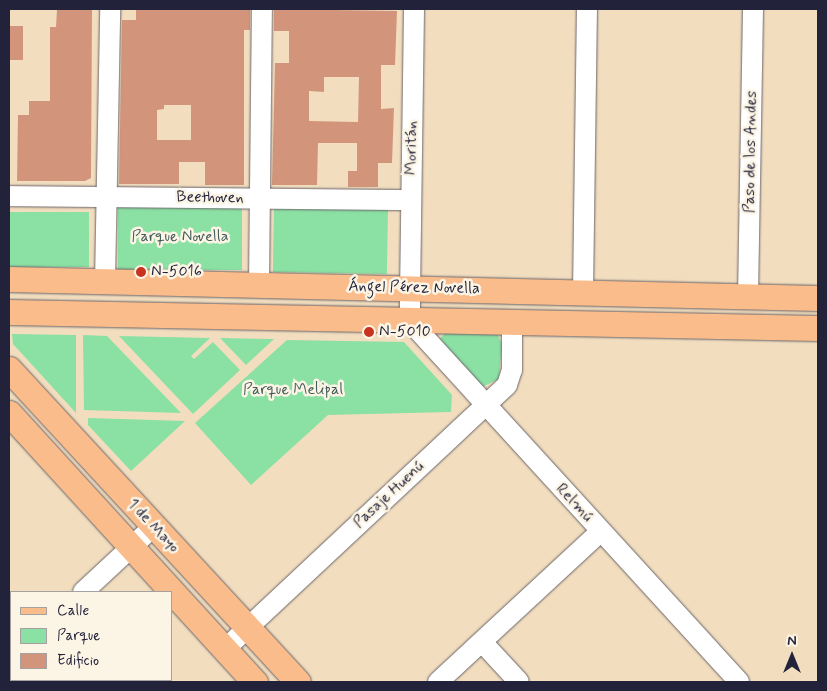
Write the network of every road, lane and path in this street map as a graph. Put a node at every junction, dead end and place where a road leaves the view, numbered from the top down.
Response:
1 (110, 9) edge
2 (262, 9) edge
3 (414, 9) edge
4 (587, 9) edge
5 (753, 9) edge
6 (9, 196) edge
7 (106, 196) junction
8 (260, 198) junction
9 (411, 200) junction
10 (9, 279) edge
11 (105, 281) junction
12 (259, 285) junction
13 (410, 288) junction
14 (583, 292) junction
15 (748, 296) junction
16 (818, 298) edge
17 (9, 312) edge
18 (413, 321) junction
19 (512, 322) junction
20 (818, 328) edge
21 (9, 369) edge
22 (485, 406) junction
23 (9, 413) edge
24 (154, 526) junction
25 (600, 532) junction
26 (131, 547) junction
27 (84, 591) edge
28 (171, 591) edge
29 (172, 592) edge
30 (247, 628) junction
31 (482, 642) junction
32 (224, 649) junction
33 (255, 682) edge
34 (298, 682) edge
35 (438, 682) edge
36 (519, 682) edge
37 (739, 682) edge

1 - 7 street
2 - 8 street
3 - 9 street, Moritán
4 - 14 street
5 - 15 street, Paso de los Andes
6 - 7 street, Beethoven
7 - 8 street, Beethoven
7 - 11 street
8 - 9 street, Beethoven
8 - 12 street
9 - 13 street, Moritán
10 - 11 main road, Ángel Pérez Novella
11 - 12 main road, Ángel Pérez Novella
12 - 13 main road, Ángel Pérez Novella
13 - 14 main road, Ángel Pérez Novella
13 - 18 street, Moritán
14 - 15 main road, Ángel Pérez Novella
15 - 16 main road, Ángel Pérez Novella
17 - 18 main road, Ángel Pérez Novella
18 - 19 main road, Ángel Pérez Novella
18 - 22 street, Relmú
19 - 20 main road, Ángel Pérez Novella
19 - 22 street, Pasaje Huenú
21 - 24 main road, 1 de Mayo
22 - 25 street, Relmú
22 - 30 street, Pasaje Huenú
23 - 26 main road, 1 de Mayo
24 - 26 street
24 - 30 main road, 1 de Mayo
25 - 31 street
25 - 37 street, Relmú
26 - 27 street
26 - 28 main road, 1 de Mayo
29 - 32 main road, 1 de Mayo
30 - 32 street, Pasaje Huenú
30 - 34 main road, 1 de Mayo
31 - 35 street
31 - 36 street
32 - 33 main road, 1 de Mayo

